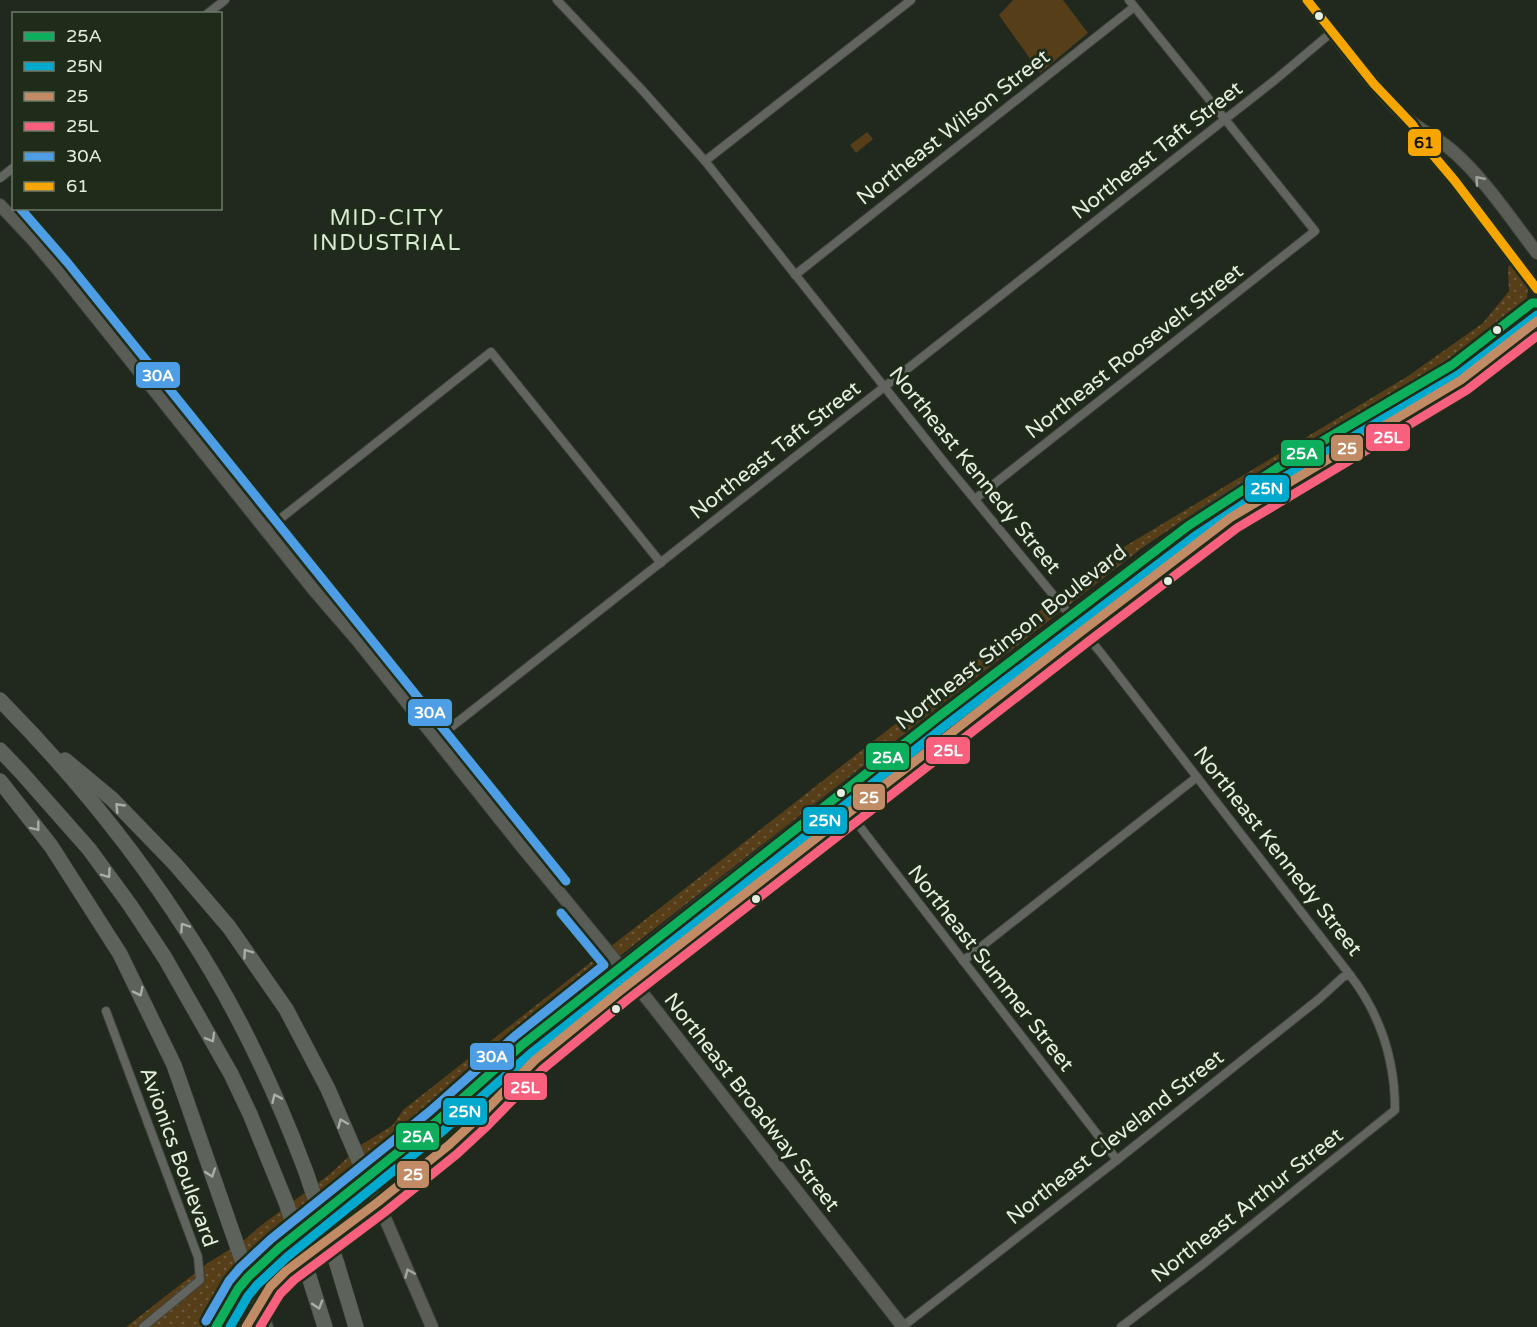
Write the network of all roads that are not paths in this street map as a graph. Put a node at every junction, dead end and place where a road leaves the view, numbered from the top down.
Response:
1 (225, 0) edge
2 (557, 0) edge
3 (911, 0) edge
4 (1306, 0) edge
5 (1132, 3) edge
6 (210, 12) edge
7 (1332, 32) junction
8 (1225, 119) junction
9 (1412, 124) junction
10 (705, 161) junction
11 (12, 169) edge
12 (0, 178) edge
13 (0, 206) edge
14 (1537, 254) edge
15 (795, 275) junction
16 (1537, 290) edge
17 (1537, 303) edge
18 (1537, 321) edge
19 (885, 387) junction
20 (975, 499) junction
21 (266, 530) junction
22 (661, 562) junction
23 (1071, 617) junction
24 (1082, 631) junction
25 (0, 700) edge
26 (31, 731) junction
27 (436, 739) junction
28 (0, 750) edge
29 (1197, 777) junction
30 (0, 781) edge
31 (837, 797) junction
32 (849, 813) junction
33 (963, 961) junction
34 (621, 967) junction
35 (1350, 975) junction
36 (633, 982) junction
37 (106, 1011) dead end
38 (1395, 1110) joint
39 (1117, 1160) junction
40 (366, 1177) junction
41 (378, 1202) junction
42 (248, 1277) junction
43 (258, 1305) junction
44 (143, 1327) edge
45 (216, 1327) edge
46 (246, 1327) edge
47 (267, 1327) edge
48 (325, 1327) edge
49 (356, 1327) edge
50 (432, 1327) edge
51 (902, 1327) edge
52 (1121, 1327) edge

1 - 6 street
2 - 10 street, Northeast Kennedy Street
3 - 10 street
4 - 7 main road
5 - 8 street
5 - 15 street, Northeast Wilson Street
7 - 8 street, Northeast Taft Street
7 - 9 main road
8 - 19 street, Northeast Taft Street
8 - 20 street, Northeast Roosevelt Street
14 -> 9 main road
9 - 16 main road
10 - 15 street, Northeast Kennedy Street
11 - 12 street
13 - 21 main road, Northeast Broadway Street
15 - 19 street, Northeast Kennedy Street
17 - 23 main road, Northeast Stinson Boulevard
18 - 24 main road, Northeast Stinson Boulevard
19 - 20 street, Northeast Kennedy Street
19 - 22 street, Northeast Taft Street
20 - 23 street, Northeast Kennedy Street
21 - 22 street
21 - 27 main road, Northeast Broadway Street
22 - 27 street, Northeast Taft Street
23 - 24 street, Northeast Kennedy Street
23 - 31 main road, Northeast Stinson Boulevard
24 - 29 street, Northeast Kennedy Street
24 - 32 main road, Northeast Stinson Boulevard
25 - 26 highway
40 -> 26 highway
49 -> 26 highway, bridge
27 - 34 main road, Northeast Broadway Street
28 -> 48 highway, bridge
29 - 33 street
29 - 35 street, Northeast Kennedy Street
30 -> 42 highway
31 - 32 street, Northeast Summer Street
31 - 34 main road, Northeast Stinson Boulevard
32 - 33 street, Northeast Summer Street
32 - 36 main road, Northeast Stinson Boulevard
33 - 39 street, Northeast Summer Street
34 - 36 main road, Northeast Broadway Street
34 - 40 main road, Northeast Stinson Boulevard
35 - 38 street, Northeast Kennedy Street
35 - 39 street, Northeast Cleveland Street
36 - 41 main road, Northeast Stinson Boulevard
36 - 51 main road, Northeast Broadway Street
37 - 44 street, Avionics Boulevard
38 - 52 street, Northeast Arthur Street
39 - 51 street, Northeast Cleveland Street
40 - 41 main road
40 - 42 main road, Northeast Stinson Boulevard
41 - 43 main road, Northeast Stinson Boulevard
50 -> 41 main road
42 - 43 main road
42 - 45 main road, Northeast Stinson Boulevard
43 - 46 main road, Northeast Stinson Boulevard
43 - 47 main road

